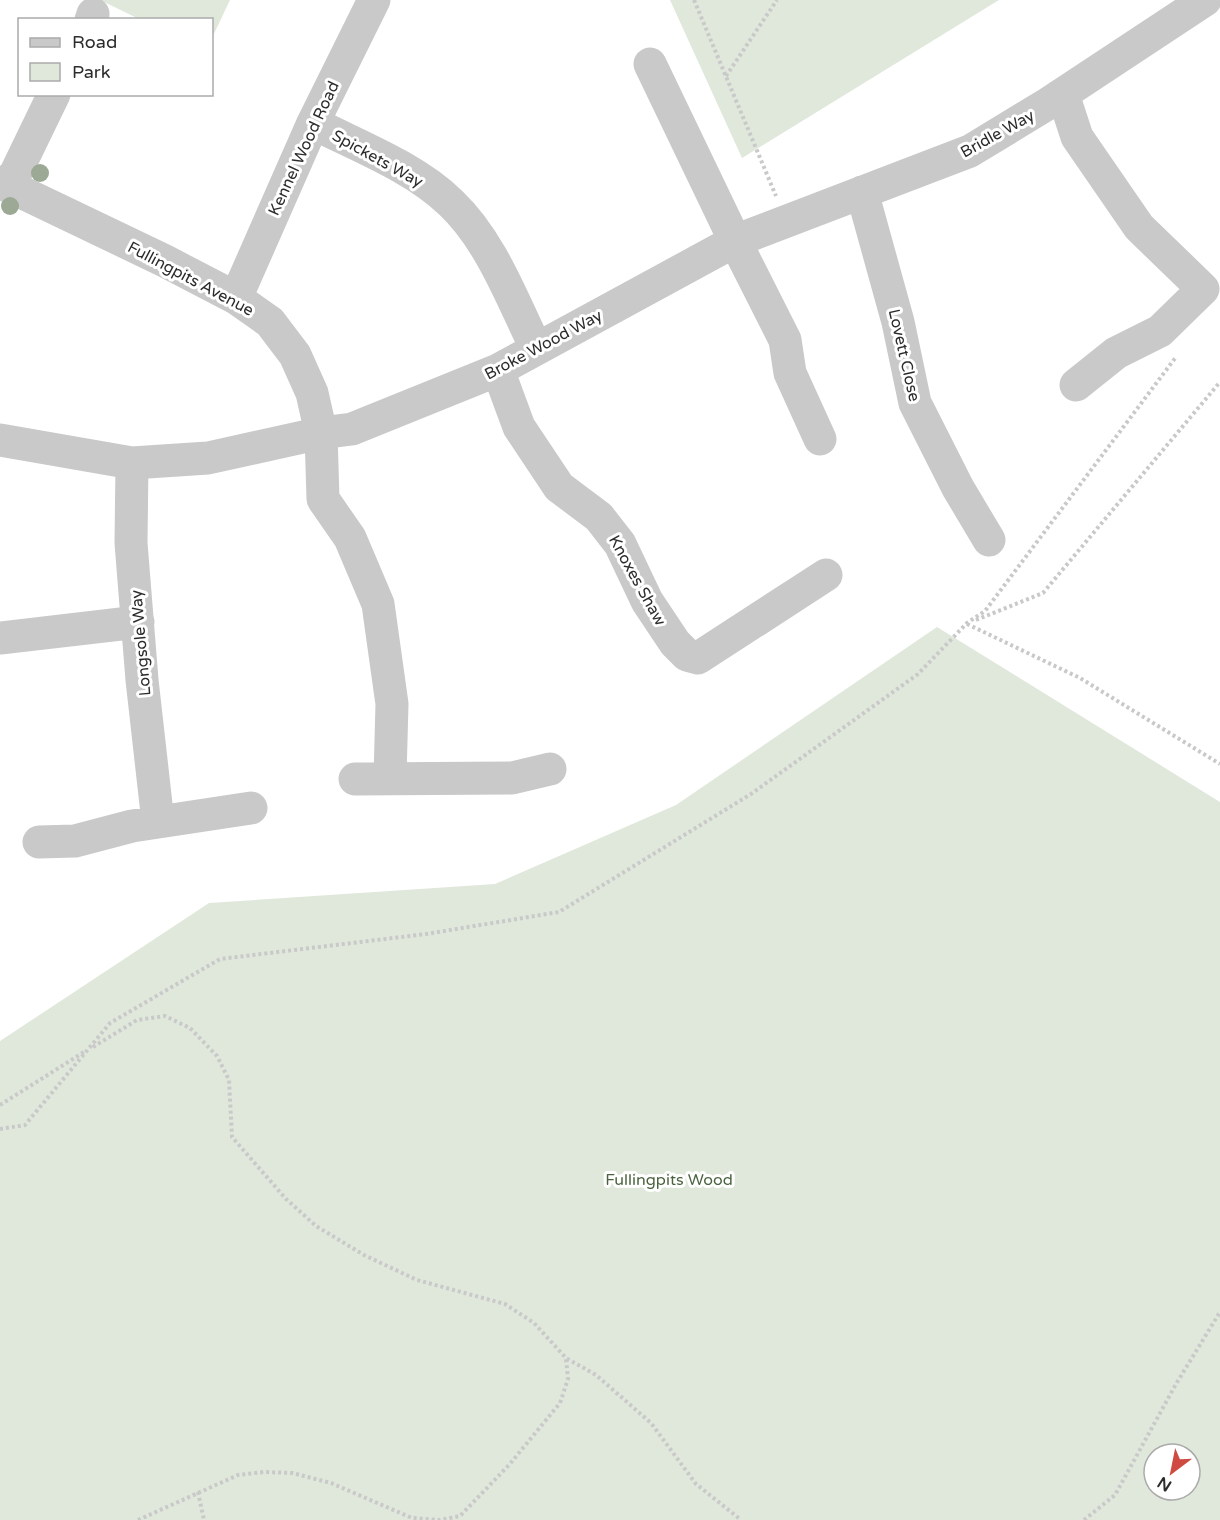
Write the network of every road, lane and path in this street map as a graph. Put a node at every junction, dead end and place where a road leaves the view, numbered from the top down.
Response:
1 (374, 0) edge
2 (694, 0) edge
3 (777, 0) edge
4 (1205, 0) edge
5 (650, 64) dead end
6 (726, 77) junction
7 (1063, 94) junction
8 (53, 96) edge
9 (313, 123) junction
10 (5, 185) edge
11 (862, 192) junction
12 (786, 221) junction
13 (729, 244) junction
14 (236, 298) junction
15 (1212, 301) edge
16 (537, 348) junction
17 (1179, 353) dead end
18 (498, 370) junction
19 (1220, 382) edge
20 (1076, 385) dead end
21 (321, 433) junction
22 (820, 439) dead end
23 (0, 440) edge
24 (132, 463) junction
25 (990, 540) dead end
26 (826, 576) dead end
27 (138, 622) junction
28 (967, 623) junction
29 (0, 638) edge
30 (1220, 764) edge
31 (550, 769) dead end
32 (390, 777) junction
33 (355, 779) dead end
34 (251, 808) dead end
35 (158, 822) junction
36 (39, 842) dead end
37 (88, 1049) junction
38 (0, 1106) edge
39 (0, 1129) edge
40 (1220, 1312) edge
41 (566, 1358) junction
42 (198, 1492) junction
43 (138, 1520) edge
44 (204, 1520) edge
45 (741, 1520) edge
46 (1084, 1520) edge

1 - 9 street, Kennel Wood Road
2 - 6 path
3 - 6 path
4 - 7 street, Bridle Way
5 - 13 street
6 - 12 path
7 - 11 street, Bridle Way
7 - 15 street
8 - 10 street
9 - 14 street, Kennel Wood Road
9 - 16 street, Spickets Way
10 - 14 street, Fullingpits Avenue
11 - 12 street, Bridle Way
11 - 25 street, Lovett Close
12 - 13 street, Bridle Way
13 - 16 street, Broke Wood Way
13 - 22 street
14 - 21 street, Fullingpits Avenue
15 - 20 street
16 - 18 street, Broke Wood Way
17 - 28 path
18 - 21 street, Broke Wood Way
18 - 26 street, Knoxes Shaw
19 - 28 path
21 - 24 street, Broke Wood Way
21 - 32 street, Fullingpits Avenue
23 - 24 street, Broke Wood Way
24 - 27 street, Longsole Way
27 - 29 street
27 - 35 street, Longsole Way
28 - 30 path
28 - 37 path
31 - 32 street
32 - 33 street
34 - 35 street
35 - 36 street
37 - 38 path
37 - 39 path
37 - 41 path
40 - 46 path
41 - 42 path
41 - 45 path
42 - 43 path
42 - 44 path

